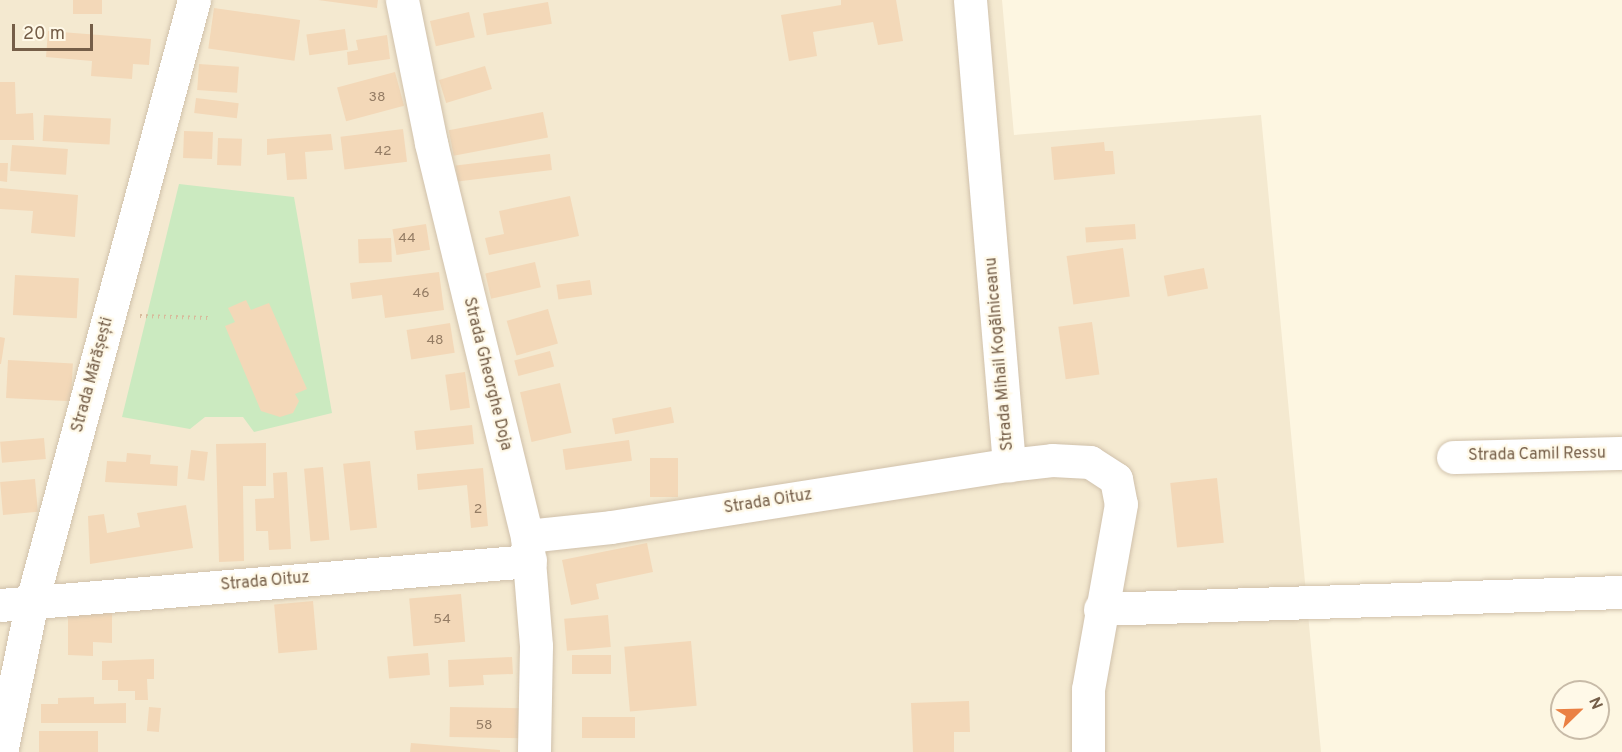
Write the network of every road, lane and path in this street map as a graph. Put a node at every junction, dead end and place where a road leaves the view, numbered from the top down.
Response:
1 (194, 0) edge
2 (402, 0) edge
3 (970, 0) edge
4 (109, 315) junction
5 (208, 318) dead end
6 (1622, 453) edge
7 (1453, 457) dead end
8 (1009, 465) junction
9 (529, 548) junction
10 (1622, 592) edge
11 (32, 601) junction
12 (0, 604) edge
13 (1100, 609) junction
14 (1, 752) edge
15 (534, 752) edge
16 (1088, 752) edge

1 - 4 street, Strada Mărășești
2 - 9 street, Strada Gheorghe Doja
3 - 8 street, Strada Mihail Kogălniceanu
4 - 5 path
4 - 11 street, Strada Mărășești
6 - 7 street, Strada Camil Ressu
8 - 9 street, Strada Oituz
8 - 13 street, Strada Mihail Kogălniceanu
9 - 11 street, Strada Oituz
9 - 15 street, Strada Gheorghe Doja
10 - 13 street
11 - 12 street, Strada Oituz
11 - 14 street, Strada Mărășești
13 - 16 street, Strada Mihail Kogălniceanu

